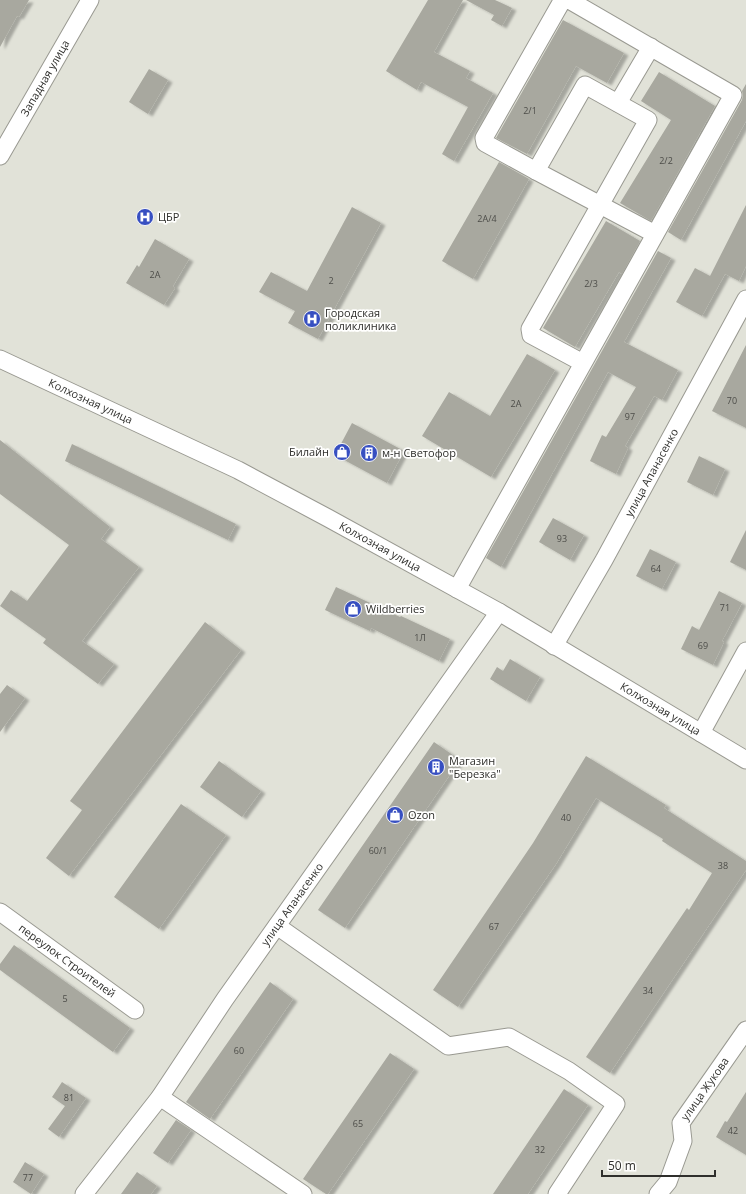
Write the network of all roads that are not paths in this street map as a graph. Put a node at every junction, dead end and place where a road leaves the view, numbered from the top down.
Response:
1 (90, 0) edge
2 (650, 47) junction
3 (618, 103) junction
4 (0, 156) edge
5 (536, 171) junction
6 (600, 206) junction
7 (655, 234) junction
8 (746, 298) edge
9 (0, 359) edge
10 (583, 363) junction
11 (457, 589) junction
12 (499, 612) junction
13 (554, 646) junction
14 (746, 651) edge
15 (701, 733) junction
16 (746, 760) edge
17 (0, 912) edge
18 (277, 926) junction
19 (135, 1010) dead end
20 (746, 1030) edge
21 (160, 1097) junction
22 (84, 1194) edge
23 (303, 1194) edge
24 (558, 1194) edge
25 (658, 1194) edge

1 - 4 street, Западная улица
2 - 3 street
2 - 5 street
2 - 7 street
3 - 5 street
3 - 6 street
5 - 6 street
6 - 7 street
6 - 10 street
7 - 10 street
8 - 13 street, улица Апанасенко
9 - 11 street, Колхозная улица
10 - 11 street
11 - 12 street, Колхозная улица
12 - 13 street, Колхозная улица
12 - 18 street, улица Апанасенко
13 - 15 street, Колхозная улица
14 - 15 street
15 - 16 street, Колхозная улица
17 - 19 street, переулок Строителей
18 - 21 street, улица Апанасенко
18 - 24 street
20 - 25 street, улица Жукова
21 - 22 street, улица Апанасенко
21 - 23 street

